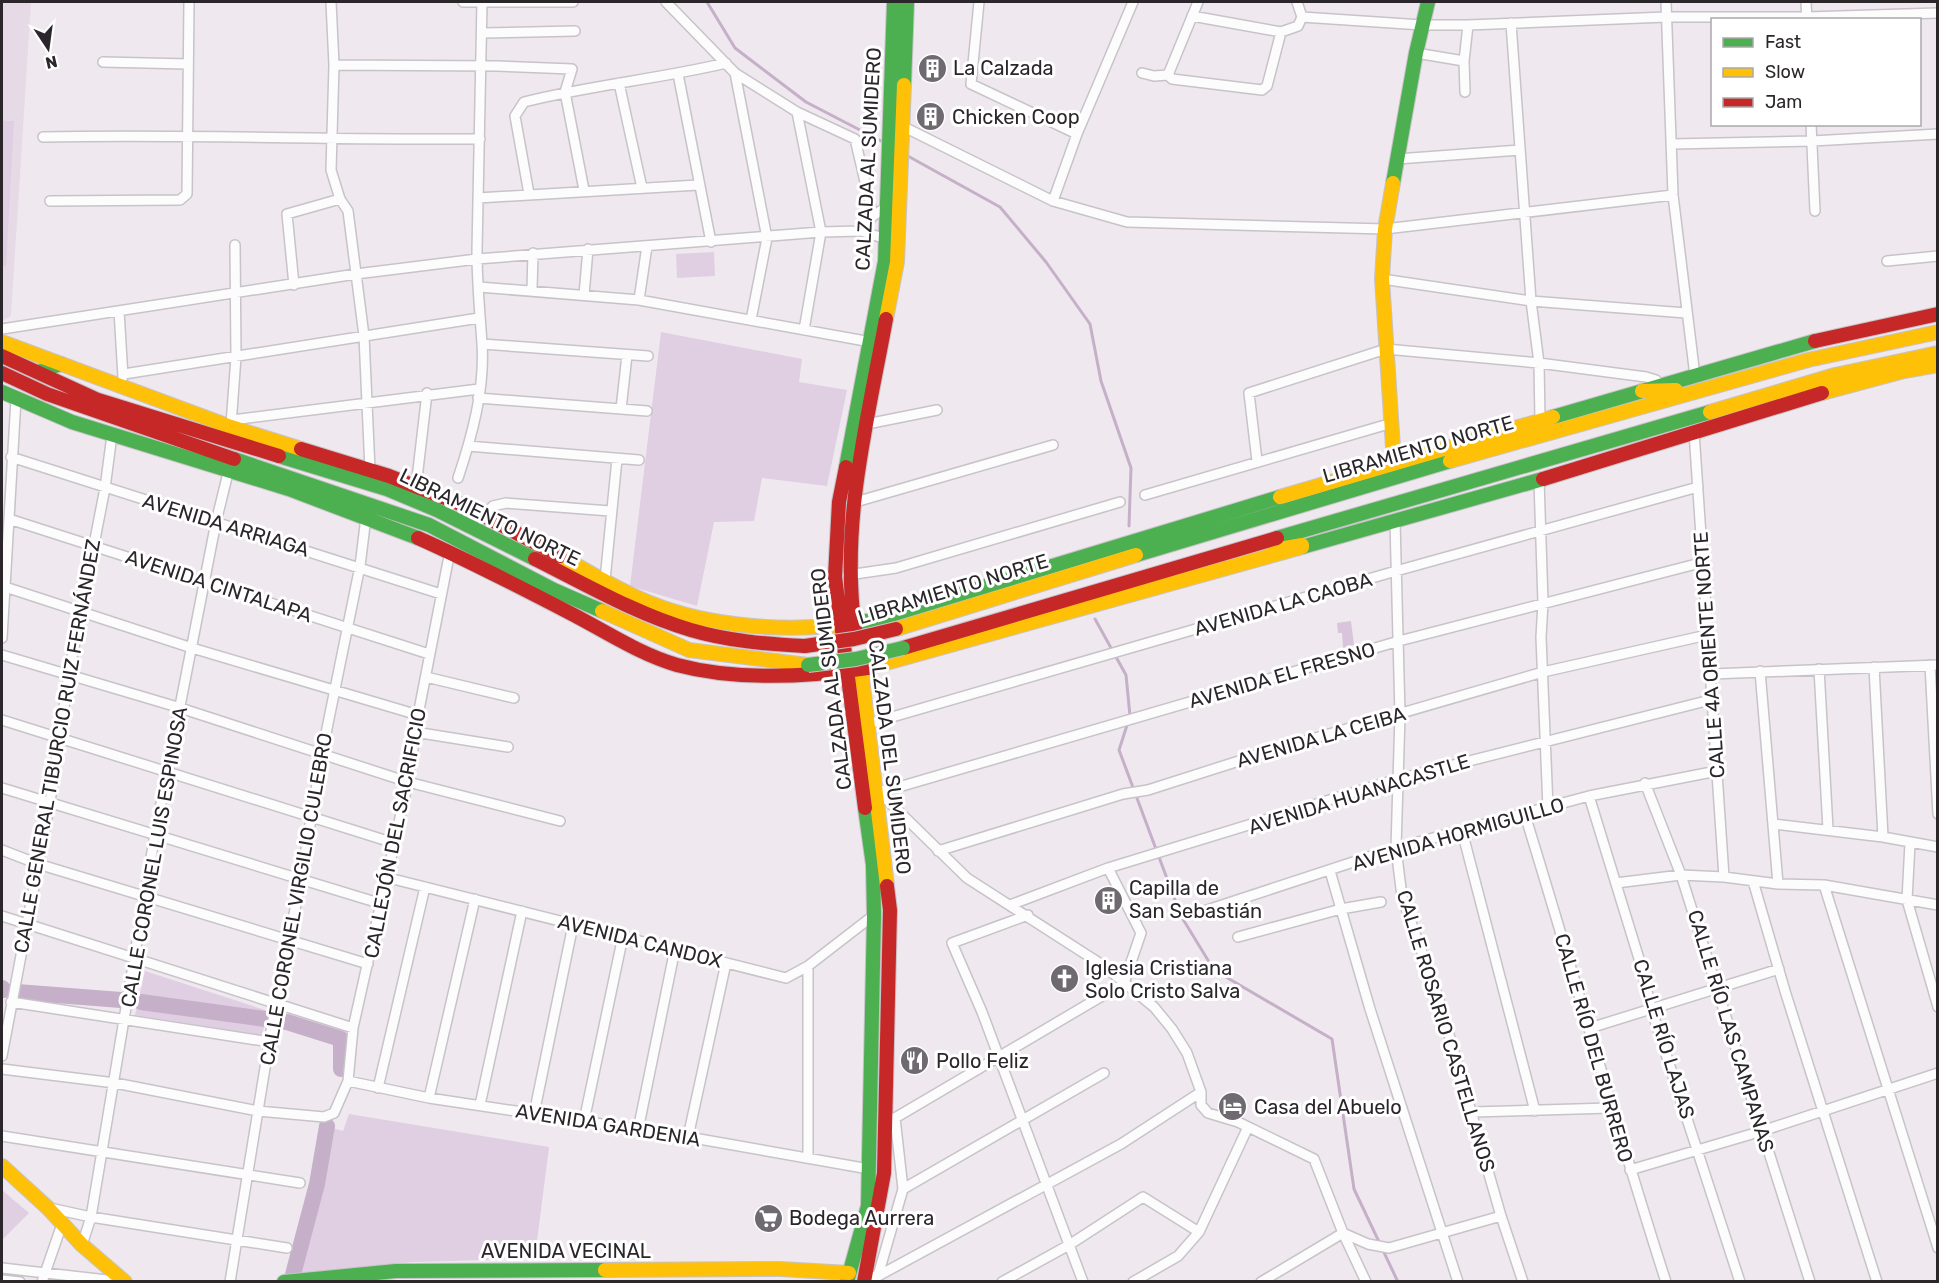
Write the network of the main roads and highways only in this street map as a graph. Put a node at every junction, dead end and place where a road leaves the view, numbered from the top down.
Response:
1 (894, 2) edge
2 (907, 2) edge
3 (1428, 2) edge
4 (900, 127) junction
5 (896, 166) junction
6 (888, 277) junction
7 (1938, 314) edge
8 (1938, 332) edge
9 (2, 342) edge
10 (1938, 353) edge
11 (2, 356) edge
12 (61, 364) junction
13 (1938, 366) edge
14 (38, 372) junction
15 (2, 373) edge
16 (1642, 391) junction
17 (2, 392) edge
18 (1693, 392) junction
19 (1706, 414) junction
20 (1665, 441) junction
21 (286, 445) junction
22 (302, 461) junction
23 (1394, 463) junction
24 (254, 478) junction
25 (305, 482) junction
26 (1223, 514) junction
27 (1192, 536) junction
28 (1302, 545) junction
29 (1203, 560) junction
30 (901, 612) junction
31 (847, 625) junction
32 (799, 627) junction
33 (917, 656) junction
34 (855, 671) junction
35 (788, 673) junction
36 (870, 791) junction
37 (872, 1025) junction
38 (887, 1027) junction
39 (2, 1166) edge
40 (397, 1276) edge
41 (496, 1276) edge
42 (848, 1277) edge
43 (871, 1279) edge
44 (122, 1280) edge
45 (284, 1281) edge

1 - 4 main road, CALZADA AL SUMIDERO
2 - 4 main road, CALZADA AL SUMIDERO
3 - 23 main road
4 - 5 main road, CALZADA AL SUMIDERO
5 - 6 main road, CALZADA AL SUMIDERO
5 - 6 main road, CALZADA DEL SUMIDERO
6 - 31 main road, CALZADA DEL SUMIDERO
6 - 31 main road, CALZADA AL SUMIDERO
7 - 16 main road, LIBRAMIENTO NORTE
8 - 18 main road, LIBRAMIENTO NORTE
9 - 12 main road, LIBRAMIENTO NORTE
10 - 19 main road, LIBRAMIENTO NORTE
11 - 14 main road, LIBRAMIENTO NORTE
12 - 14 main road
12 - 21 main road, LIBRAMIENTO NORTE
13 - 20 main road
14 - 22 main road, LIBRAMIENTO NORTE
15 - 25 main road, LIBRAMIENTO NORTE
16 - 18 main road
16 - 23 main road, LIBRAMIENTO NORTE
17 - 24 main road
18 - 27 main road, LIBRAMIENTO NORTE
19 - 20 main road
19 - 29 main road, LIBRAMIENTO NORTE
20 - 28 main road
21 - 22 main road
21 - 32 main road, LIBRAMIENTO NORTE
22 - 27 main road, LIBRAMIENTO NORTE, bridge
23 - 26 main road, LIBRAMIENTO NORTE
24 - 25 main road
24 - 35 main road
25 - 29 main road, LIBRAMIENTO NORTE, bridge
26 - 27 main road
26 - 30 main road, LIBRAMIENTO NORTE
28 - 29 main road
28 - 33 main road
30 - 31 main road, LIBRAMIENTO NORTE
30 - 33 main road
31 - 32 main road, LIBRAMIENTO NORTE
31 - 34 main road, CALZADA DEL SUMIDERO
32 - 35 main road
33 - 34 main road
34 - 35 main road
34 - 36 main road, CALZADA AL SUMIDERO
34 - 36 main road, CALZADA DEL SUMIDERO
36 - 37 main road, CALZADA AL SUMIDERO
36 - 38 main road, CALZADA DEL SUMIDERO
37 - 38 main road
37 - 42 main road, CALZADA AL SUMIDERO
38 - 43 main road, CALZADA DEL SUMIDERO
39 - 44 main road
40 - 41 main road, AVENIDA VECINAL
40 - 45 main road, AVENIDA VECINAL
41 - 42 main road, AVENIDA VECINAL

